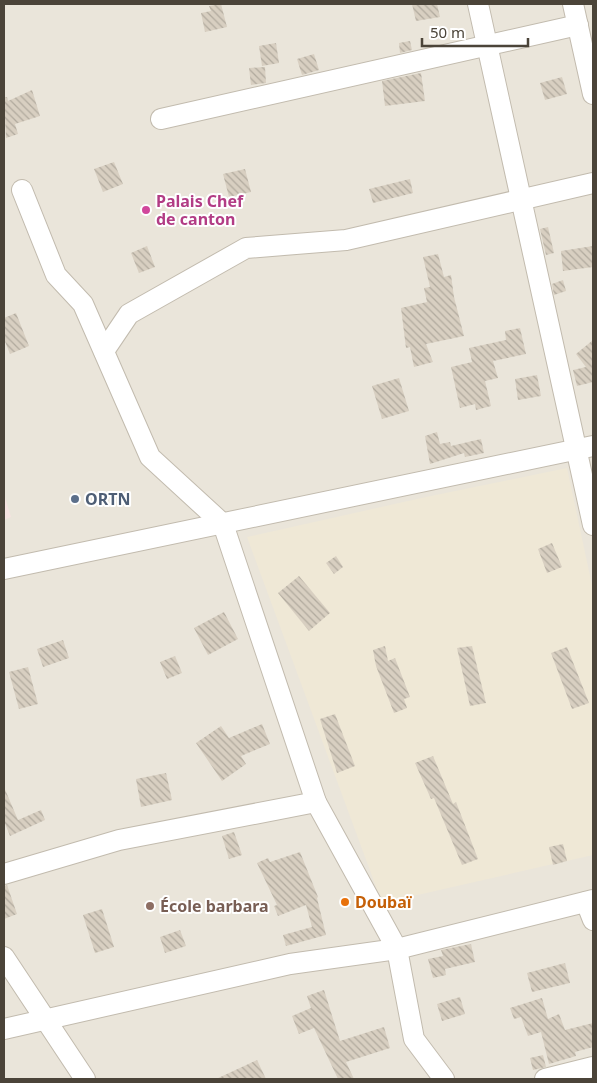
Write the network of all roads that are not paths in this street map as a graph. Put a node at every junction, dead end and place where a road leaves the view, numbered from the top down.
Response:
1 (478, 4) edge
2 (573, 4) edge
3 (578, 25) junction
4 (488, 46) junction
5 (593, 94) edge
6 (161, 119) dead end
7 (593, 183) edge
8 (22, 190) dead end
9 (522, 200) junction
10 (104, 351) junction
11 (585, 448) edge
12 (223, 524) junction
13 (593, 525) edge
14 (4, 569) edge
15 (316, 802) junction
16 (4, 874) edge
17 (591, 907) edge
18 (397, 949) junction
19 (4, 958) edge
20 (45, 1021) junction
21 (4, 1029) edge
22 (593, 1067) edge
23 (85, 1079) edge
24 (444, 1079) edge
25 (545, 1079) edge

1 - 4 street
2 - 3 street
3 - 4 street
3 - 5 street
4 - 6 street
4 - 9 street
7 - 9 street
8 - 10 street
9 - 10 street
9 - 11 street
10 - 12 street
11 - 12 street
11 - 13 street
12 - 14 street
12 - 15 street
15 - 16 street
15 - 18 street
17 - 18 street
18 - 20 street
18 - 24 street
19 - 20 street
20 - 21 street
20 - 23 street
22 - 25 street

